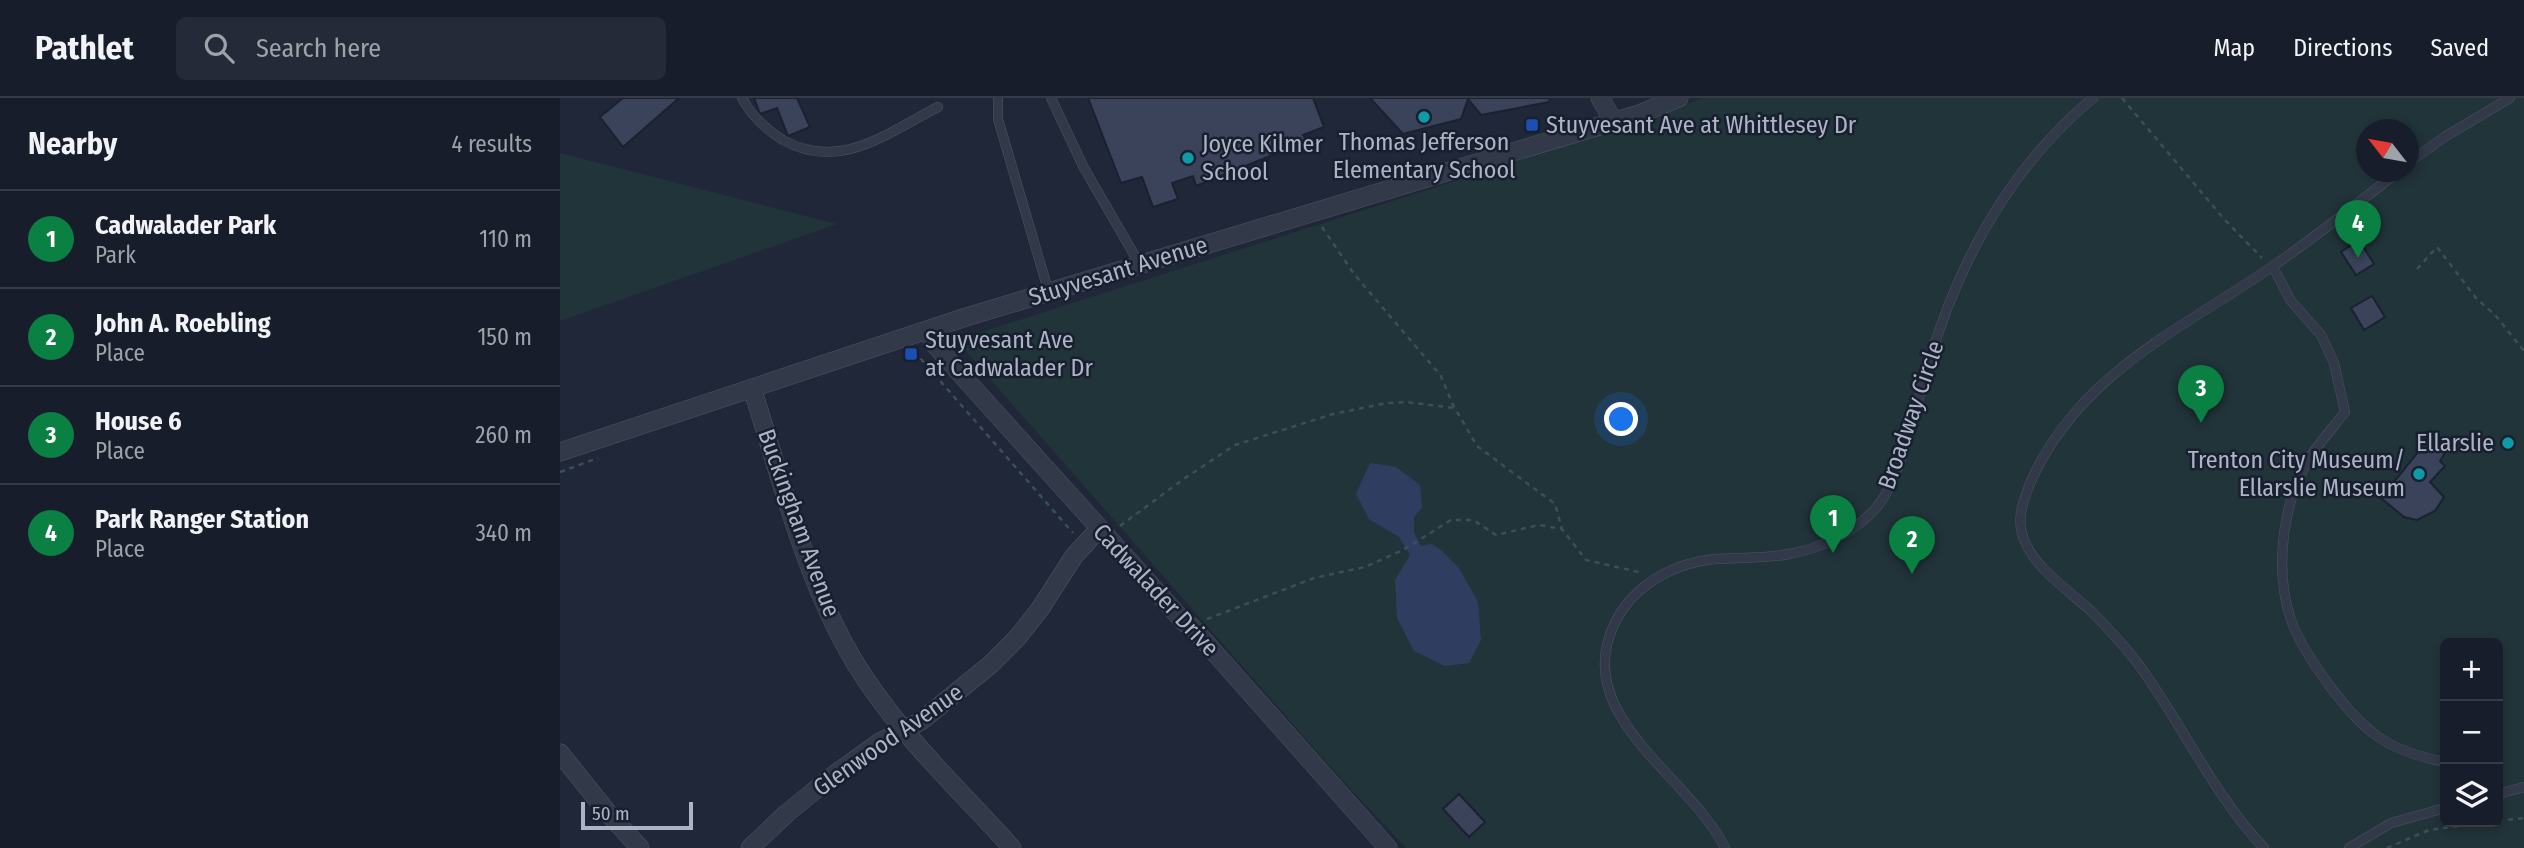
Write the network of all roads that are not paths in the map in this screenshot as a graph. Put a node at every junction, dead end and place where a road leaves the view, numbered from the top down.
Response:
1 (742, 98) edge
2 (998, 98) edge
3 (1051, 98) edge
4 (1600, 98) edge
5 (1679, 98) edge
6 (2093, 98) edge
7 (2510, 98) edge
8 (938, 107) dead end
9 (1614, 122) junction
10 (2419, 156) edge
11 (2385, 182) edge
12 (1139, 263) junction
13 (2273, 267) junction
14 (1049, 293) junction
15 (928, 330) junction
16 (752, 388) junction
17 (560, 452) edge
18 (1102, 533) junction
19 (905, 730) junction
20 (560, 753) edge
21 (2440, 761) edge
22 (2524, 787) edge
23 (2503, 790) edge
24 (2440, 809) edge
25 (640, 848) edge
26 (750, 848) edge
27 (1012, 848) edge
28 (1388, 848) edge
29 (1725, 848) edge
30 (2264, 848) edge
31 (2349, 848) edge

1 - 8 lane
2 - 14 lane
3 - 12 lane
4 - 9 street
5 - 9 street, Stuyvesant Avenue
6 - 29 lane, Broadway Circle
7 - 10 lane
9 - 12 street, Stuyvesant Avenue
11 - 13 lane
12 - 14 street, Stuyvesant Avenue
13 - 21 lane
13 - 30 lane
14 - 15 street, Stuyvesant Avenue
15 - 16 street, Stuyvesant Avenue
15 - 18 street, Cadwalader Drive
16 - 17 street, Stuyvesant Avenue
16 - 19 street, Buckingham Avenue
18 - 19 street, Glenwood Avenue
18 - 28 street, Cadwalader Drive
19 - 26 street, Glenwood Avenue
19 - 27 street, Buckingham Avenue
20 - 25 street
22 - 23 lane
24 - 31 lane

